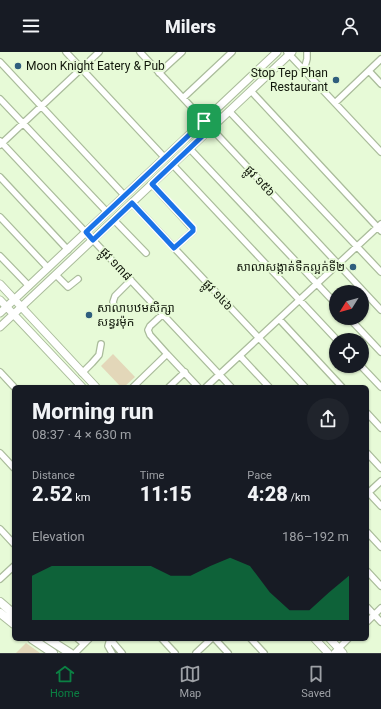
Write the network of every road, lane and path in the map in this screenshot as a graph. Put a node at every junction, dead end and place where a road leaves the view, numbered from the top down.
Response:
1 (66, 52) edge
2 (99, 52) edge
3 (140, 52) edge
4 (232, 52) edge
5 (277, 52) edge
6 (307, 52) edge
7 (179, 53) edge
8 (290, 53) edge
9 (381, 59) edge
10 (0, 62) edge
11 (82, 69) junction
12 (304, 70) junction
13 (368, 71) junction
14 (159, 73) junction
15 (381, 84) edge
16 (251, 91) junction
17 (183, 98) junction
18 (0, 99) edge
19 (334, 103) junction
20 (41, 106) junction
21 (229, 111) junction
22 (204, 121) junction
23 (23, 123) junction
24 (211, 128) junction
25 (1, 143) edge
26 (190, 148) junction
27 (381, 152) edge
28 (165, 158) junction
29 (173, 165) junction
30 (0, 177) edge
31 (152, 184) junction
32 (125, 196) junction
33 (132, 203) junction
34 (107, 212) junction
35 (0, 218) edge
36 (114, 220) junction
37 (380, 227) edge
38 (86, 232) junction
39 (93, 240) junction
40 (356, 247) junction
41 (174, 248) junction
42 (68, 250) junction
43 (146, 253) dead end
44 (0, 256) edge
45 (338, 264) junction
46 (48, 268) junction
47 (381, 272) edge
48 (56, 274) junction
49 (78, 279) dead end
50 (131, 280) junction
51 (0, 284) edge
52 (317, 284) junction
53 (29, 286) junction
54 (329, 297) edge
55 (0, 300) edge
56 (14, 300) junction
57 (299, 300) junction
58 (7, 307) junction
59 (21, 307) junction
60 (115, 308) dead end
61 (381, 310) edge
62 (0, 313) edge
63 (14, 314) junction
64 (163, 314) junction
65 (279, 319) junction
66 (356, 325) edge
67 (0, 327) edge
68 (330, 333) edge
69 (258, 338) junction
70 (101, 344) dead end
71 (381, 352) edge
72 (167, 354) junction
73 (240, 356) junction
74 (0, 372) edge
75 (185, 372) junction
76 (82, 373) junction
77 (368, 373) edge
78 (219, 375) junction
79 (12, 385) edge
80 (80, 385) edge
81 (94, 385) edge
82 (135, 385) edge
83 (171, 385) edge
84 (196, 385) edge
85 (208, 385) edge
86 (229, 385) edge
87 (267, 385) edge
88 (302, 385) edge
89 (340, 385) edge
90 (381, 387) edge
91 (369, 415) edge
92 (381, 428) edge
93 (0, 453) edge
94 (369, 456) edge
95 (12, 466) edge
96 (381, 468) edge
97 (381, 481) edge
98 (369, 491) edge
99 (369, 495) edge
100 (381, 506) edge
101 (0, 529) edge
102 (369, 534) edge
103 (12, 542) edge
104 (381, 547) edge
105 (12, 568) edge
106 (369, 573) edge
107 (0, 579) edge
108 (381, 586) edge
109 (0, 602) edge
110 (381, 608) edge
111 (369, 609) edge
112 (12, 612) edge
113 (0, 613) edge
114 (374, 615) junction
115 (369, 620) edge
116 (12, 622) edge
117 (381, 622) edge
118 (35, 641) edge
119 (51, 641) edge
120 (80, 641) edge
121 (87, 641) edge
122 (109, 641) edge
123 (112, 641) edge
124 (164, 641) edge
125 (209, 641) edge
126 (217, 641) edge
127 (253, 641) edge
128 (317, 641) edge
129 (332, 641) edge
130 (346, 641) edge
131 (84, 644) junction
132 (339, 651) edge
133 (53, 653) edge
134 (70, 653) edge
135 (75, 653) edge
136 (112, 653) edge
137 (122, 653) edge
138 (176, 653) edge
139 (196, 653) edge
140 (228, 653) edge
141 (264, 653) edge
142 (328, 653) edge

1 - 11 street
2 - 11 street
3 - 14 street, ផ្លូវ ១៥៦
4 - 17 street
5 - 22 main road
6 - 12 street
7 - 14 street
8 - 12 street
8 - 16 main road
9 - 13 street
10 - 20 street
11 - 20 street
11 - 28 street
12 - 19 street
13 - 15 street
13 - 19 street
14 - 17 street, ផ្លូវ ១៥៦
16 - 21 main road
16 - 37 street
17 - 22 street, ផ្លូវ ១៥៦
18 - 23 street
19 - 27 street
20 - 23 street
20 - 32 street
21 - 24 main road
21 - 40 street
22 - 24 street, ផ្លូវ ១៥៦
22 - 28 main road
23 - 25 street
23 - 34 street
24 - 26 main road
24 - 45 street, ផ្លូវ ១៥៦
25 - 38 street, ផ្លូវ ១៣៨
26 - 29 main road
26 - 52 street
28 - 32 main road
29 - 31 main road
29 - 57 street
30 - 42 street
31 - 33 main road
31 - 41 street
32 - 34 main road
33 - 36 main road
33 - 41 street, ផ្លូវ ១៤៦
34 - 38 main road
35 - 46 street
36 - 39 main road
36 - 43 street
37 - 40 street
38 - 39 street, ផ្លូវ ១៣៨
38 - 42 main road
39 - 48 main road
39 - 50 street, ផ្លូវ ១៣៨
40 - 45 street
40 - 47 street
41 - 69 street, ផ្លូវ ១៤៦
42 - 46 main road
44 - 53 street
45 - 52 street
45 - 61 street, ផ្លូវ ១៥៦
46 - 53 main road
48 - 49 street
48 - 59 main road
50 - 60 street
50 - 64 street, ផ្លូវ ១៣៨
51 - 56 main road
52 - 54 street
52 - 57 street
53 - 56 main road
55 - 58 main road
56 - 58 main road
56 - 59 main road
57 - 65 street
57 - 68 street
58 - 62 main road
58 - 63 main road
59 - 63 main road
59 - 76 main road
63 - 67 main road
63 - 80 main road
64 - 72 street
64 - 78 street, ផ្លូវ ១៣៨
65 - 69 street
65 - 89 street
66 - 71 street
69 - 73 street
69 - 88 street, ផ្លូវ ១៤៦
70 - 76 street
72 - 75 street
72 - 82 street
73 - 78 street
73 - 87 street
74 - 79 street
75 - 83 street
75 - 84 street
76 - 81 main road
77 - 90 street
78 - 85 street
78 - 86 street, ផ្លូវ ១៣៨
91 - 92 street
93 - 95 street
94 - 96 street
97 - 98 street
99 - 100 street
101 - 103 street
102 - 104 street
105 - 107 street
106 - 108 street
109 - 112 highway
110 - 114 street
111 - 114 street
113 - 116 highway
114 - 115 street
114 - 117 street
118 - 133 highway
119 - 134 highway
120 - 131 street
121 - 131 street
122 - 136 street
123 - 137 street
124 - 138 street
125 - 139 street
126 - 140 street
127 - 141 street
128 - 142 main road
129 - 132 main road
130 - 132 street
131 - 135 street

